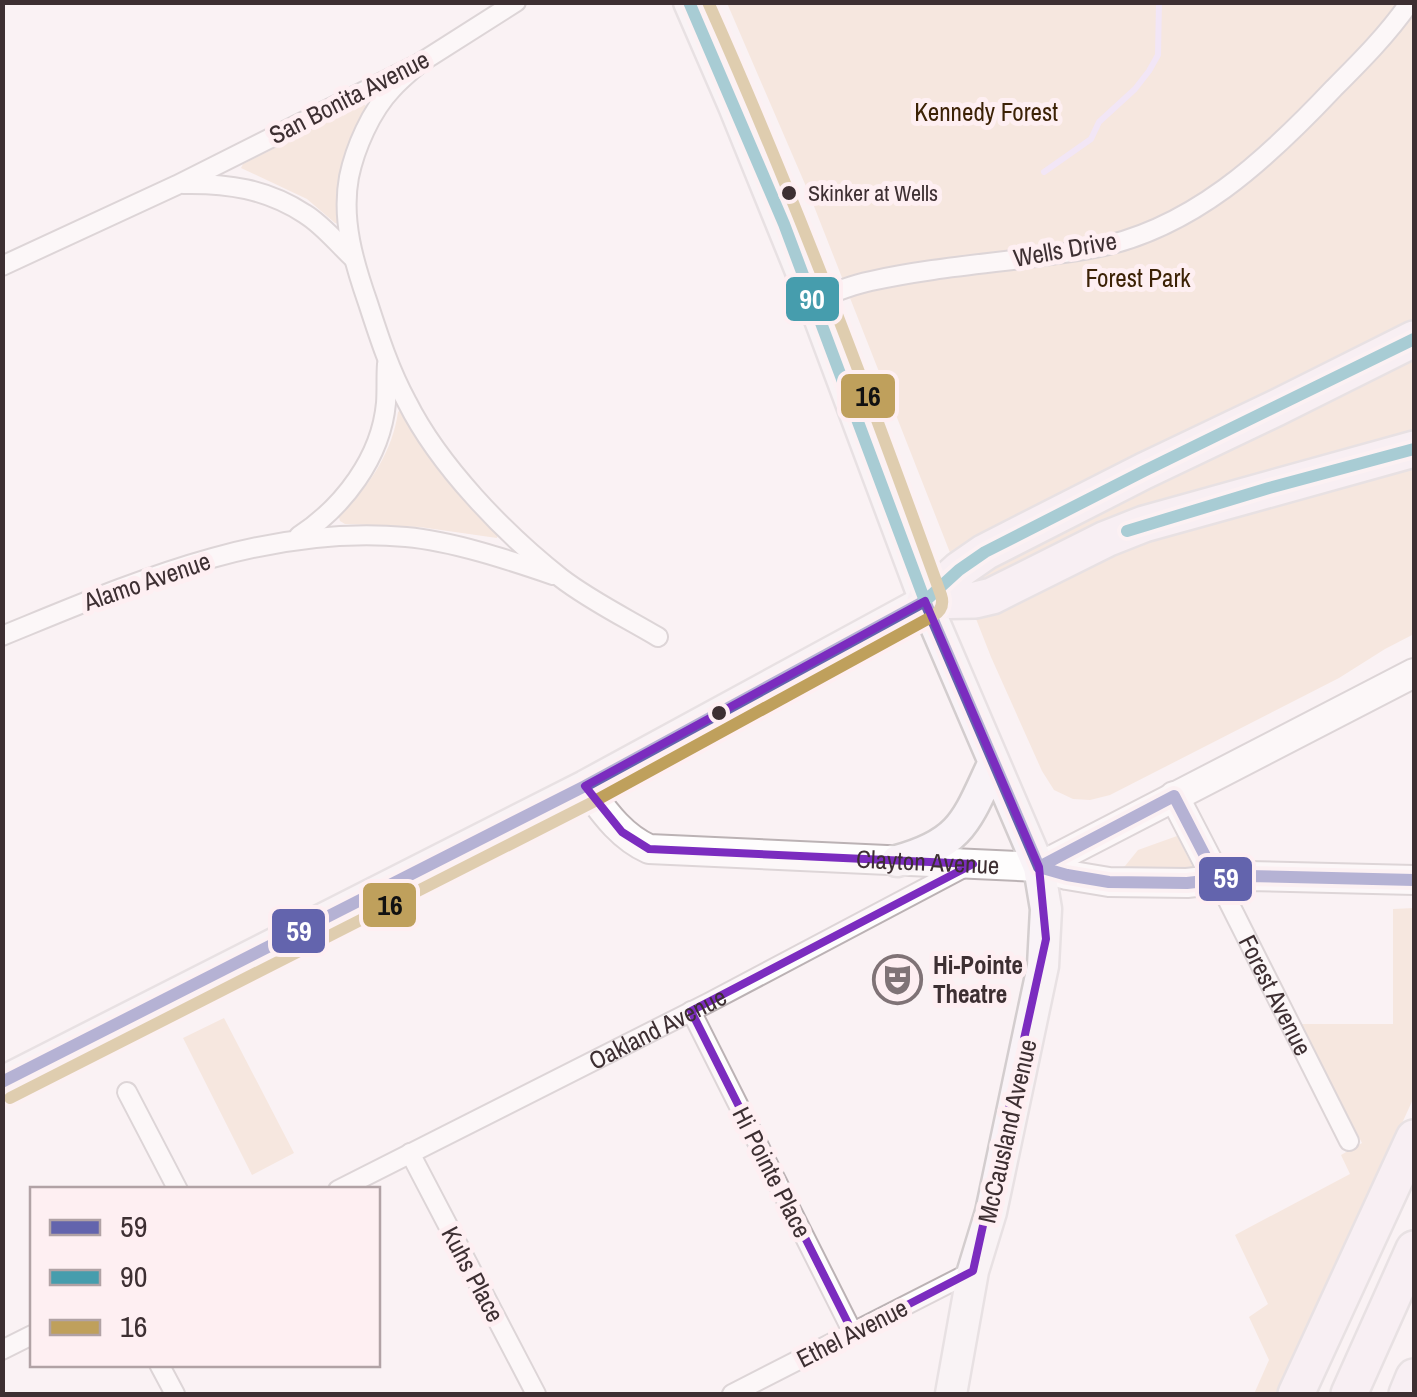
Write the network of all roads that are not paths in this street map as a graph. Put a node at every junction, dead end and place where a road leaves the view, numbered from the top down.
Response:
1 (516, 2) edge
2 (689, 2) edge
3 (1410, 2) edge
4 (420, 63) junction
5 (177, 184) junction
6 (352, 258) junction
7 (2, 266) edge
8 (813, 300) junction
9 (1414, 339) edge
10 (387, 358) junction
11 (1414, 449) edge
12 (295, 538) junction
13 (563, 579) junction
14 (925, 601) junction
15 (2, 636) edge
16 (658, 638) dead end
17 (1414, 672) edge
18 (994, 762) junction
19 (585, 786) junction
20 (1174, 796) junction
21 (897, 861) junction
22 (971, 864) junction
23 (1039, 867) junction
24 (1217, 878) junction
25 (1414, 880) edge
26 (691, 1011) junction
27 (2, 1082) edge
28 (127, 1092) dead end
29 (1414, 1138) edge
30 (1349, 1140) dead end
31 (410, 1153) junction
32 (176, 1187) edge
33 (344, 1187) edge
34 (1414, 1249) edge
35 (973, 1271) junction
36 (853, 1333) junction
37 (30, 1336) edge
38 (2, 1350) edge
39 (160, 1367) edge
40 (1414, 1377) edge
41 (174, 1394) edge
42 (536, 1394) edge
43 (732, 1394) edge
44 (952, 1394) edge
45 (1296, 1394) edge
46 (1349, 1394) edge
47 (1407, 1394) edge

1 - 4 street, San Bonita Avenue
2 - 8 main road, McCausland Avenue
3 - 8 street, Wells Drive
4 - 5 street, San Bonita Avenue
4 - 6 street
5 - 6 street, San Bonita Avenue
5 - 7 street, San Bonita Avenue
6 - 10 street
8 - 14 main road, McCausland Avenue
9 - 14 highway
10 - 12 street, Alamo Avenue
10 - 13 street
11 - 14 highway
12 - 13 street, Alamo Avenue
12 - 15 street, Alamo Avenue
13 - 16 street
14 - 18 main road, McCausland Avenue
14 - 19 main road
17 - 20 street
18 - 21 main road
18 - 23 main road, McCausland Avenue
19 - 21 street, Clayton Avenue
19 - 27 main road
20 - 23 street
20 - 24 street, Forest Avenue
21 - 22 street, Clayton Avenue
22 - 23 street, Clayton Avenue
22 - 26 street, Oakland Avenue
23 - 24 street, Clayton Avenue
23 - 35 main road, McCausland Avenue
24 - 25 street, Clayton Avenue
24 - 30 street, Forest Avenue
26 - 31 street, Oakland Avenue
26 - 36 street, Hi Pointe Place
28 - 32 street
29 - 45 highway
31 - 33 street, Oakland Avenue
31 - 42 street, Kuhs Place
34 - 46 highway
35 - 36 street, Ethel Avenue
35 - 44 main road, McCausland Avenue
36 - 43 street, Ethel Avenue
37 - 38 street
39 - 41 street
40 - 47 highway

